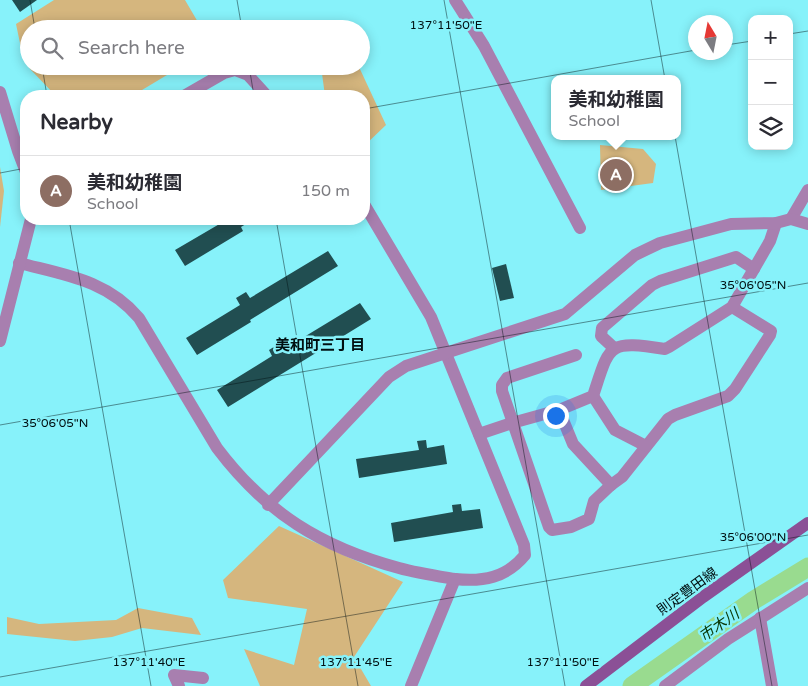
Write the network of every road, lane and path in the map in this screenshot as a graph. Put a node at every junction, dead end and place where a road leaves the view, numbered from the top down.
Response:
1 (455, 0) edge
2 (221, 75) edge
3 (248, 75) edge
4 (194, 90) edge
5 (262, 90) edge
6 (0, 92) edge
7 (20, 156) edge
8 (808, 190) edge
9 (370, 214) edge
10 (791, 218) junction
11 (776, 224) junction
12 (808, 224) edge
13 (29, 225) edge
14 (580, 228) dead end
15 (19, 263) junction
16 (754, 269) junction
17 (732, 307) junction
18 (0, 338) edge
19 (614, 348) junction
20 (446, 352) junction
21 (576, 355) dead end
22 (593, 396) junction
23 (559, 410) junction
24 (512, 422) junction
25 (479, 434) junction
26 (646, 446) junction
27 (611, 485) junction
28 (268, 505) junction
29 (808, 523) edge
30 (455, 579) junction
31 (808, 588) edge
32 (760, 618) junction
33 (203, 678) dead end
34 (179, 686) edge
35 (411, 686) edge
36 (586, 686) edge
37 (665, 686) edge
38 (772, 686) edge

1 - 14 street
2 - 4 street
3 - 5 street
6 - 7 street
8 - 10 street
9 - 20 street
10 - 11 street
10 - 12 street
11 - 16 street
11 - 20 street
13 - 15 street
15 - 18 street
15 - 28 street
16 - 17 street
16 - 19 street
17 - 19 street
17 - 26 street
19 - 22 street
20 - 25 street
20 - 28 street
21 - 24 street
22 - 23 street
22 - 26 street
23 - 24 street
23 - 27 street
24 - 25 street
24 - 27 street
25 - 30 street
26 - 27 street
28 - 30 street
29 - 36 main road, 則定豊田線
30 - 35 street
31 - 32 street
32 - 37 street
32 - 38 street
33 - 34 street

